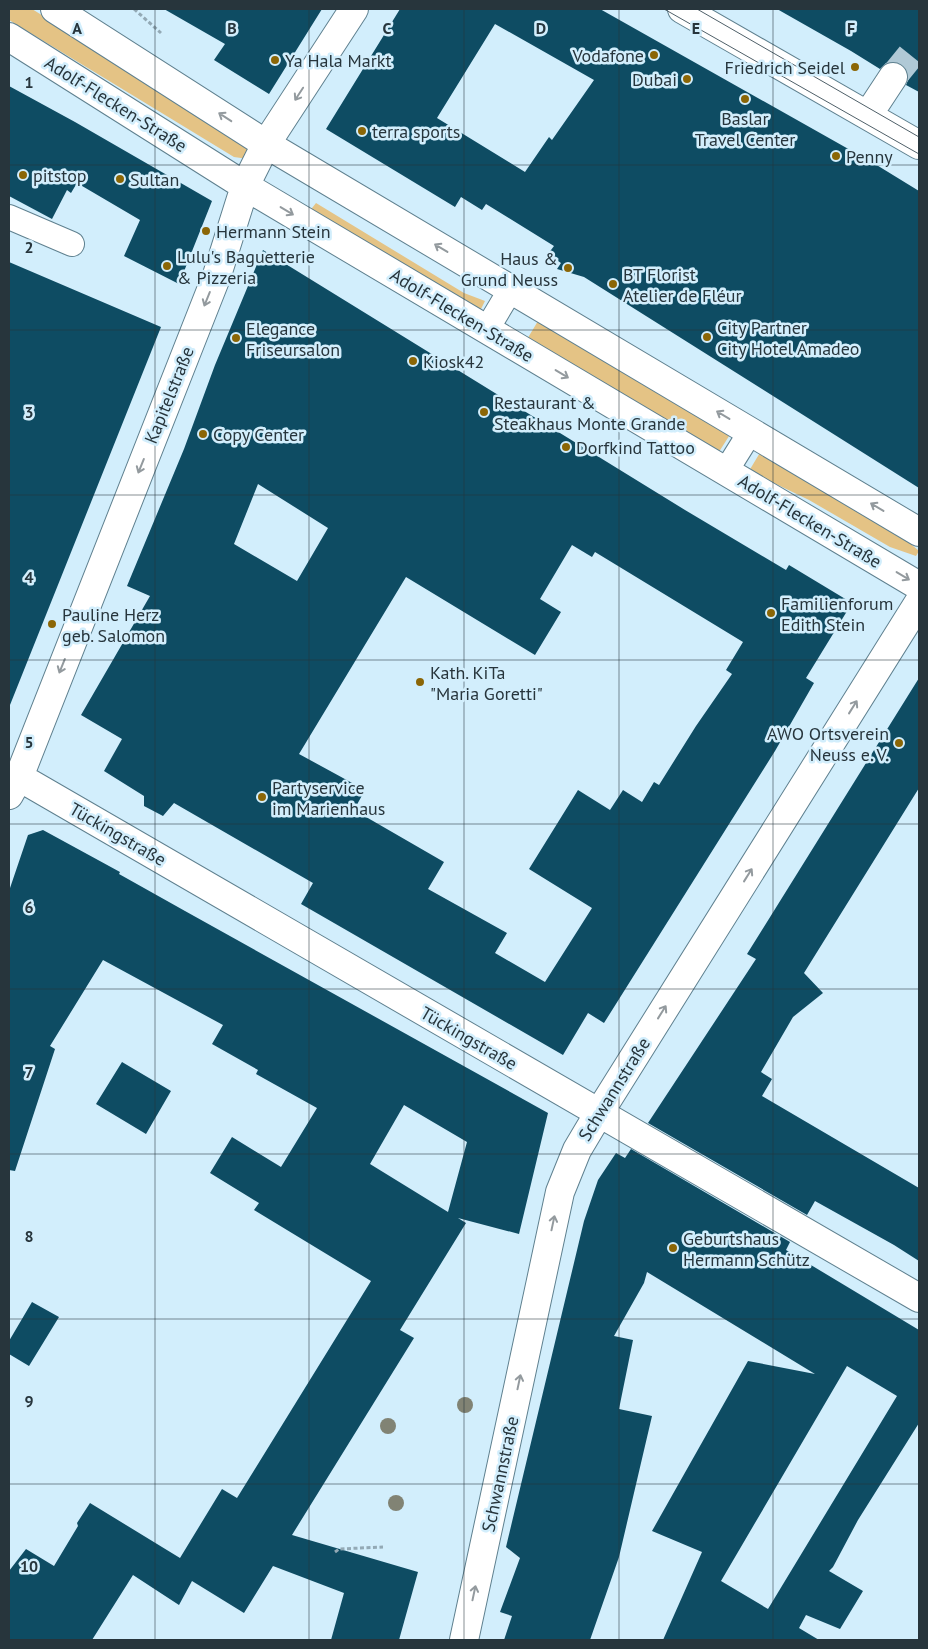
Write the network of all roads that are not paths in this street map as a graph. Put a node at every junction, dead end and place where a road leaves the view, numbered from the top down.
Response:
1 (55, 9) edge
2 (354, 9) edge
3 (682, 9) edge
4 (9, 37) edge
5 (893, 77) tunnel mouth
6 (868, 115) junction
7 (266, 144) junction
8 (919, 145) edge
9 (245, 186) junction
10 (9, 217) edge
11 (72, 244) dead end
12 (511, 289) junction
13 (487, 329) junction
14 (751, 432) junction
15 (726, 471) junction
16 (919, 532) edge
17 (919, 586) edge
18 (919, 602) edge
19 (14, 786) edge
20 (599, 1113) junction
21 (919, 1298) edge
22 (464, 1640) edge

7 -> 1 street
2 -> 7 street, Kapitelstraße
3 - 6 street
4 - 9 street, Adolf-Flecken-Straße
5 - 6 street
6 - 8 street
7 - 9 street, Kapitelstraße
12 -> 7 street
9 -> 13 street, Adolf-Flecken-Straße
9 -> 19 street, Kapitelstraße
10 - 11 lane
12 - 13 lane
14 -> 12 street
13 -> 15 street, Adolf-Flecken-Straße
14 - 15 lane
16 -> 14 street
15 -> 17 street, Adolf-Flecken-Straße
20 -> 18 street, Schwannstraße
19 - 20 street, Tückingstraße
20 - 21 street, Tückingstraße
22 -> 20 street, Schwannstraße

